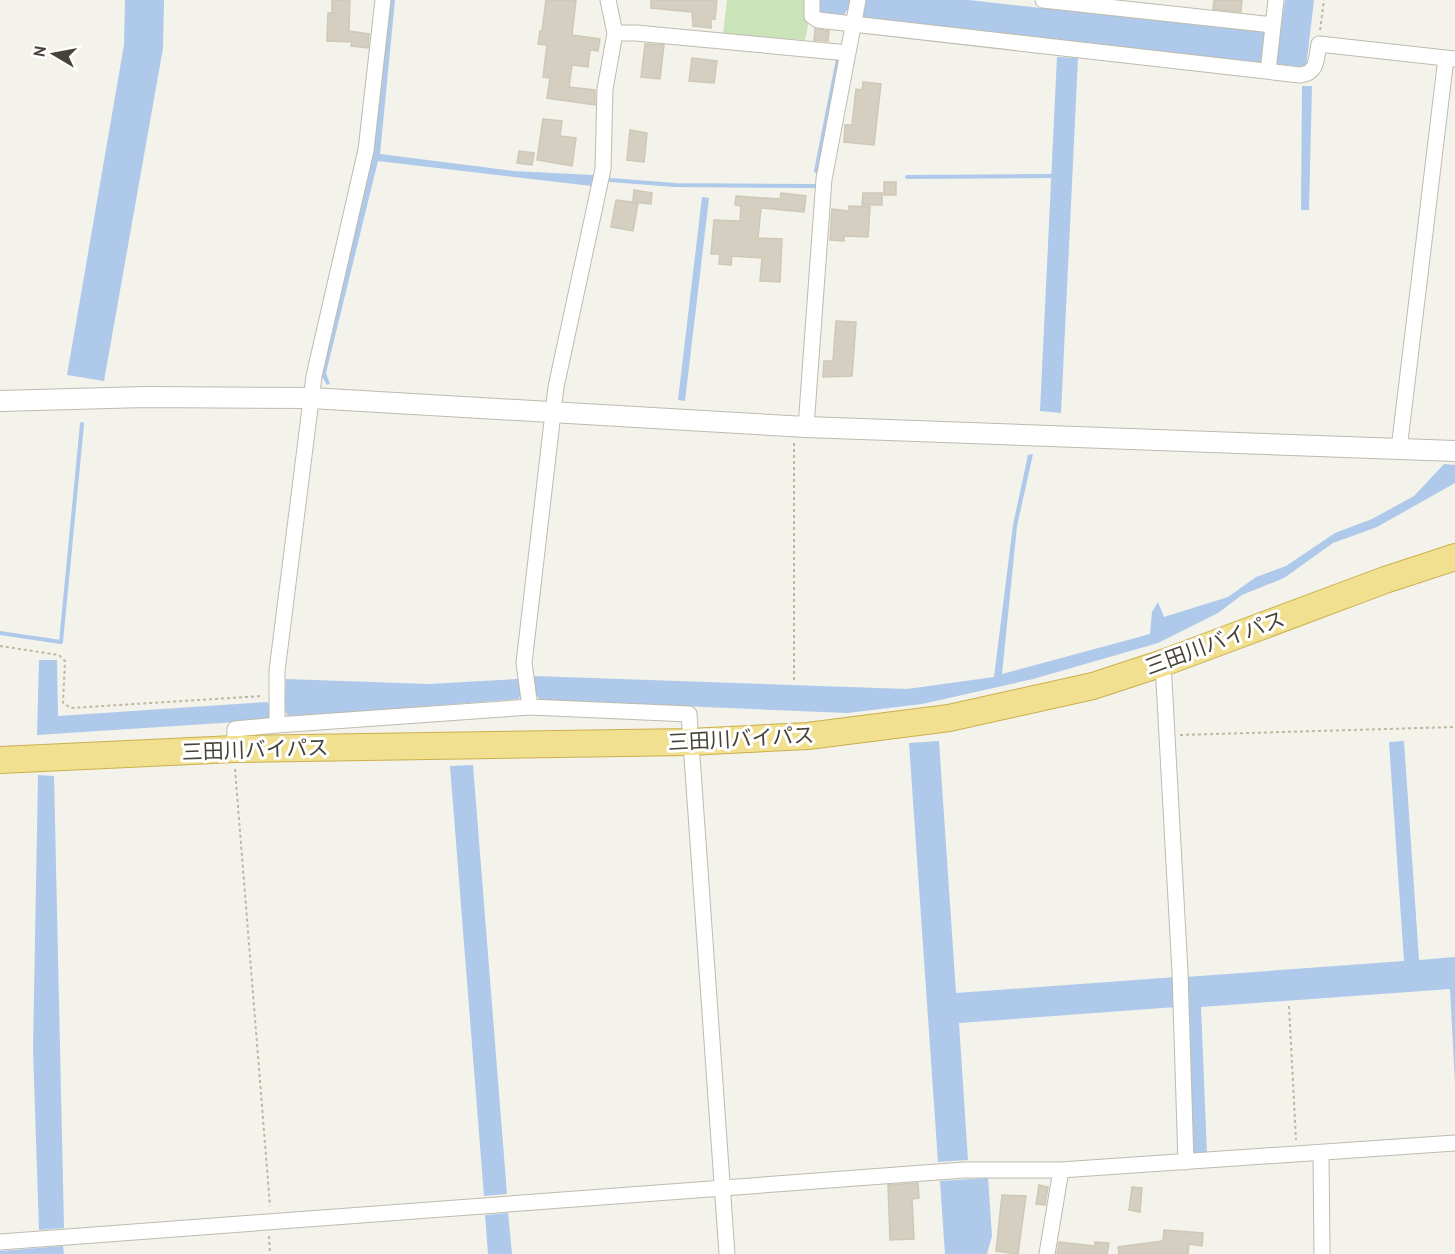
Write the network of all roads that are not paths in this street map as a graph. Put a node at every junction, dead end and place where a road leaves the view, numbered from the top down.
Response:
1 (382, 0) edge
2 (608, 0) edge
3 (812, 0) edge
4 (858, 0) edge
5 (1043, 0) edge
6 (1276, 0) edge
7 (855, 20) junction
8 (1272, 32) junction
9 (615, 33) junction
10 (848, 53) junction
11 (1450, 59) edge
12 (1268, 65) junction
13 (311, 398) junction
14 (0, 400) edge
15 (553, 413) junction
16 (800, 426) junction
17 (1399, 449) junction
18 (1455, 451) edge
19 (1455, 557) edge
20 (1163, 663) junction
21 (530, 707) junction
22 (277, 725) junction
23 (689, 742) junction
24 (234, 749) junction
25 (0, 760) edge
26 (1455, 1143) edge
27 (1322, 1154) junction
28 (1186, 1162) junction
29 (1061, 1170) junction
30 (722, 1188) junction
31 (0, 1242) edge
32 (727, 1254) edge
33 (1047, 1254) edge
34 (1322, 1254) edge

1 - 13 street
2 - 9 street
3 - 7 street
4 - 7 street
5 - 8 street
6 - 8 street
7 - 10 street
7 - 12 street
8 - 12 street
9 - 10 street
9 - 15 street
10 - 16 street
11 - 12 street
11 - 17 street
13 - 14 street
13 - 15 street
13 - 22 street
15 - 16 street
15 - 21 street
16 - 17 street
17 - 18 street
19 - 20 highway, 三田川バイパス
20 - 23 highway, 三田川バイパス
20 - 28 street
21 - 22 street
21 - 23 street
22 - 24 street
23 - 24 highway, 三田川バイパス
23 - 30 street
24 - 25 highway, 三田川バイパス
26 - 27 street
27 - 28 street
27 - 34 street
28 - 29 street
29 - 30 street
29 - 33 street
30 - 31 street
30 - 32 street

